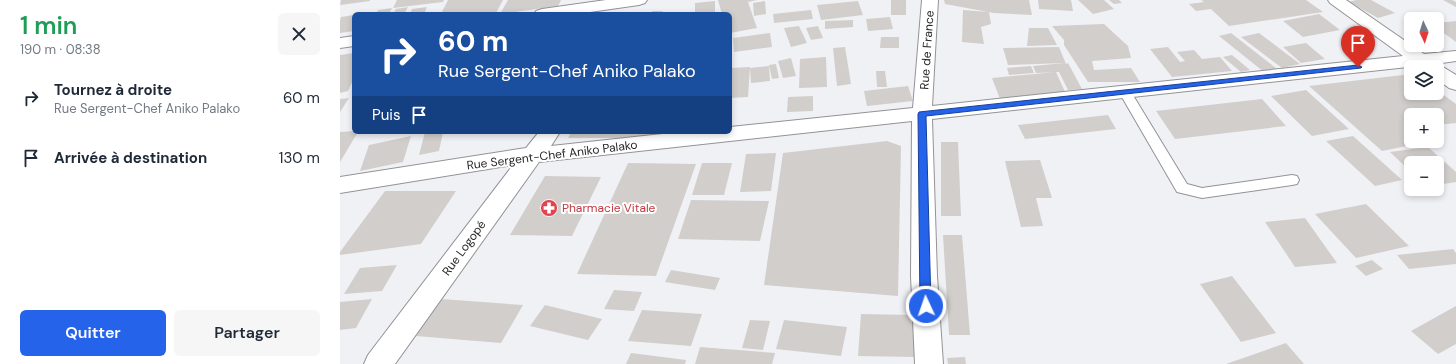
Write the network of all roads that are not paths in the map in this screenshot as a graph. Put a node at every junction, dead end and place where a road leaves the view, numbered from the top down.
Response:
1 (639, 0) edge
2 (651, 0) edge
3 (930, 0) edge
4 (1336, 0) edge
5 (556, 12) edge
6 (642, 12) edge
7 (352, 41) edge
8 (340, 43) edge
9 (1456, 56) edge
10 (1420, 60) edge
11 (1441, 60) edge
12 (1404, 66) edge
13 (1444, 76) edge
14 (1456, 84) edge
15 (1125, 92) junction
16 (922, 114) junction
17 (548, 134) edge
18 (732, 134) edge
19 (732, 134) edge
20 (532, 155) junction
21 (1292, 180) dead end
22 (340, 185) edge
23 (378, 364) edge
24 (929, 364) edge

1 - 5 street
2 - 6 street
3 - 16 street, Rue de France
4 - 10 street
7 - 8 street
9 - 11 street, Rue Sergent-Chef Aniko Palako
12 - 15 street, Rue Sergent-Chef Aniko Palako
13 - 14 street
15 - 16 street, Rue Sergent-Chef Aniko Palako
15 - 21 lane
16 - 18 street, Rue Sergent-Chef Aniko Palako
16 - 24 street, Rue de France
17 - 20 street, Rue Logopé
19 - 20 street, Rue Sergent-Chef Aniko Palako
20 - 22 street, Rue Sergent-Chef Aniko Palako
20 - 23 street, Rue Logopé

